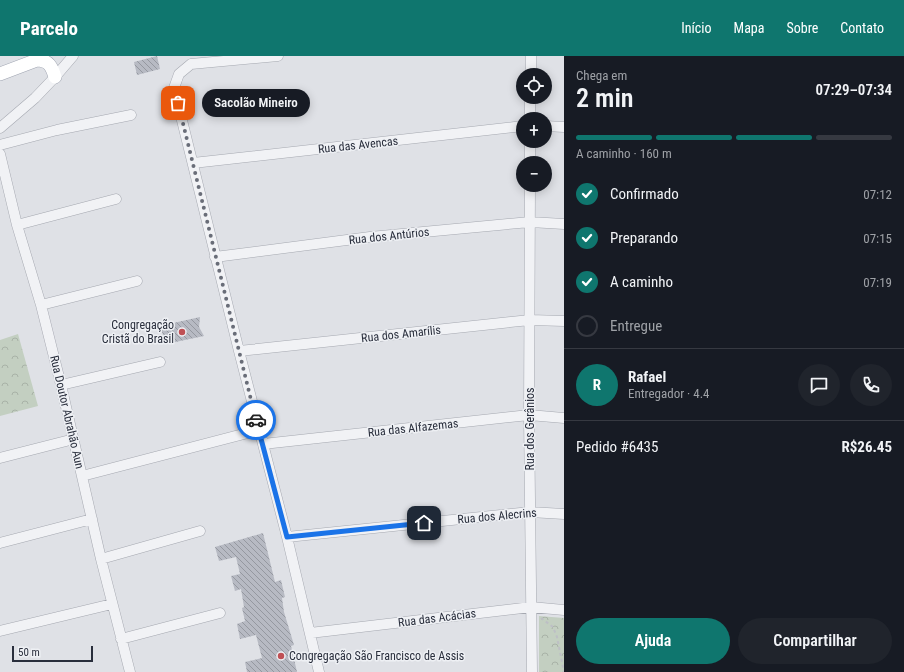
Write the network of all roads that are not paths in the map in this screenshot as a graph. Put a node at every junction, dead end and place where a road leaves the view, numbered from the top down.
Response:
1 (35, 56) edge
2 (73, 56) edge
3 (278, 56) edge
4 (531, 56) edge
5 (531, 68) edge
6 (0, 73) edge
7 (55, 77) junction
8 (131, 115) dead end
9 (552, 126) edge
10 (516, 127) edge
11 (564, 127) edge
12 (0, 128) edge
13 (0, 145) edge
14 (0, 154) edge
15 (193, 164) junction
16 (530, 192) edge
17 (116, 199) dead end
18 (530, 222) junction
19 (564, 224) edge
20 (17, 225) junction
21 (215, 257) junction
22 (137, 281) dead end
23 (41, 305) junction
24 (530, 320) junction
25 (564, 321) edge
26 (238, 351) junction
27 (160, 362) dead end
28 (61, 385) junction
29 (529, 415) junction
30 (564, 418) edge
31 (259, 430) junction
32 (74, 439) junction
33 (263, 444) junction
34 (0, 458) edge
35 (82, 476) junction
36 (530, 512) junction
37 (564, 514) edge
38 (92, 519) junction
39 (200, 531) dead end
40 (287, 537) junction
41 (0, 543) edge
42 (101, 559) junction
43 (112, 604) junction
44 (532, 607) junction
45 (564, 610) edge
46 (220, 613) dead end
47 (0, 631) edge
48 (310, 633) junction
49 (121, 639) junction
50 (130, 672) edge
51 (319, 672) edge
52 (532, 672) edge

1 - 6 main road
2 - 7 street
3 - 15 street
4 - 5 street
6 - 7 main road
7 - 12 street
8 - 13 street
9 - 11 street
10 - 15 street, Rua das Avencas
14 - 20 street, Rua Doutor Abrahão Aun
15 - 21 street
16 - 18 street, Rua dos Gerânios
17 - 20 street
18 - 19 street, Rua dos Antúrios
18 - 21 street, Rua dos Antúrios
18 - 24 street, Rua dos Gerânios
20 - 23 street, Rua Doutor Abrahão Aun
21 - 26 street
22 - 23 street
23 - 28 street, Rua Doutor Abrahão Aun
24 - 25 street, Rua dos Amarílis
24 - 26 street, Rua dos Amarílis
24 - 29 street, Rua dos Gerânios
26 - 31 street
27 - 28 street
28 - 32 street, Rua Doutor Abrahão Aun
29 - 30 street, Rua das Alfazemas
29 - 33 street, Rua das Alfazemas
29 - 36 street, Rua dos Gerânios
31 - 33 street
31 - 35 street
32 - 34 street
32 - 35 street, Rua Doutor Abrahão Aun
33 - 40 street
35 - 38 street, Rua Doutor Abrahão Aun
36 - 37 street, Rua dos Alecrins
36 - 40 street, Rua dos Alecrins
36 - 44 street, Rua dos Gerânios
38 - 41 street
38 - 42 street, Rua Doutor Abrahão Aun
39 - 42 street
40 - 48 street
42 - 43 street, Rua Doutor Abrahão Aun
43 - 47 street
43 - 49 street, Rua Doutor Abrahão Aun
44 - 45 street, Rua das Acácias
44 - 48 street, Rua das Acácias
44 - 52 street, Rua dos Gerânios
46 - 49 street
48 - 51 street
49 - 50 street, Rua Doutor Abrahão Aun

